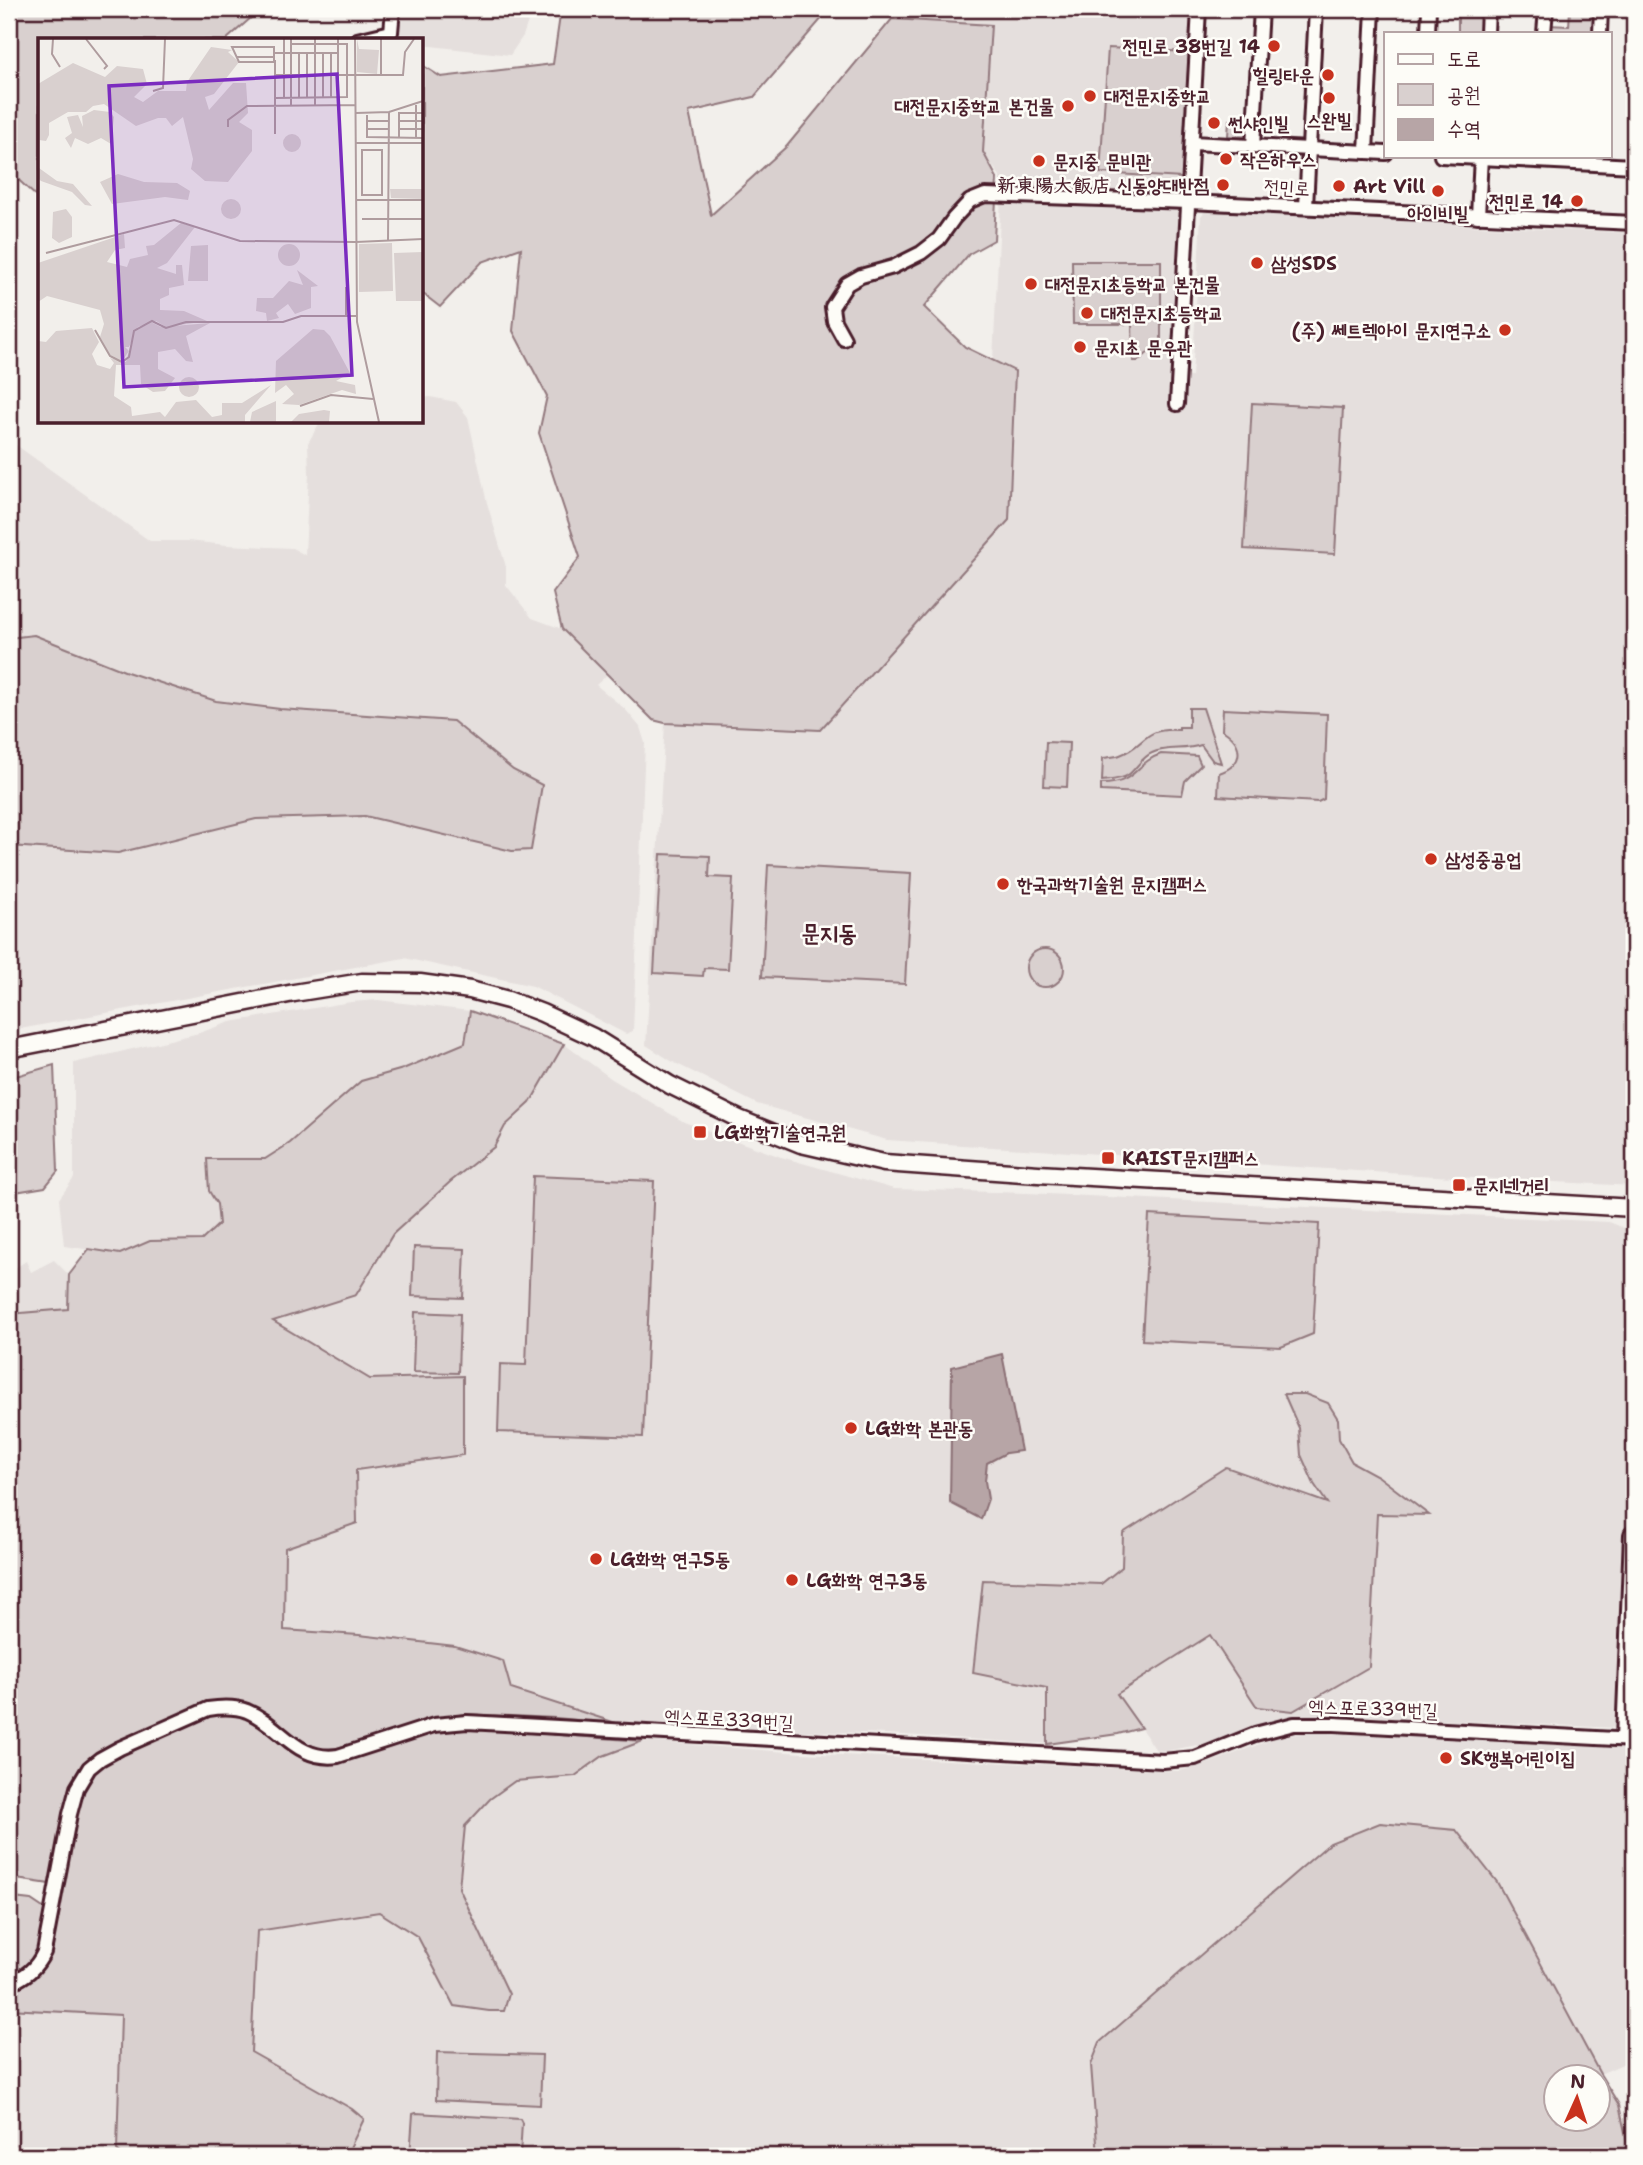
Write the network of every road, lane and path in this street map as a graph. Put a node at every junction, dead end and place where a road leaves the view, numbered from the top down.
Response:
1 (393, 9) edge
2 (1199, 9) edge
3 (1261, 9) edge
4 (1316, 9) edge
5 (1373, 9) edge
6 (1429, 9) edge
7 (1488, 9) edge
8 (1546, 9) edge
9 (1601, 9) edge
10 (1428, 32) edge
11 (1487, 32) edge
12 (1544, 32) edge
13 (1600, 32) edge
14 (365, 38) edge
15 (1192, 143) junction
16 (1253, 146) junction
17 (1309, 149) junction
18 (1366, 152) junction
19 (1384, 153) edge
20 (1481, 158) edge
21 (1538, 158) edge
22 (1593, 160) edge
23 (1634, 166) edge
24 (1189, 202) junction
25 (1306, 207) junction
26 (1478, 216) junction
27 (1634, 223) edge
28 (844, 339) dead end
29 (1177, 404) dead end
30 (9, 1049) edge
31 (1634, 1208) edge
32 (1631, 1534) dead end
33 (1629, 1740) edge
34 (9, 1984) edge

1 - 14 street
2 - 15 street
3 - 16 street
4 - 17 street
5 - 18 street
6 - 10 street
7 - 11 street
8 - 12 street
9 - 13 street
15 - 16 street
15 - 24 street
16 - 17 street
17 - 18 street
17 - 25 street
18 - 19 street
20 - 26 street
21 - 22 street
22 - 23 street
24 - 25 street, 전민로
24 - 28 street, 전민로
24 - 29 street
25 - 26 street, 전민로
26 - 27 street, 전민로
30 - 31 main road
32 - 33 street
33 - 34 street, 엑스포로339번길

